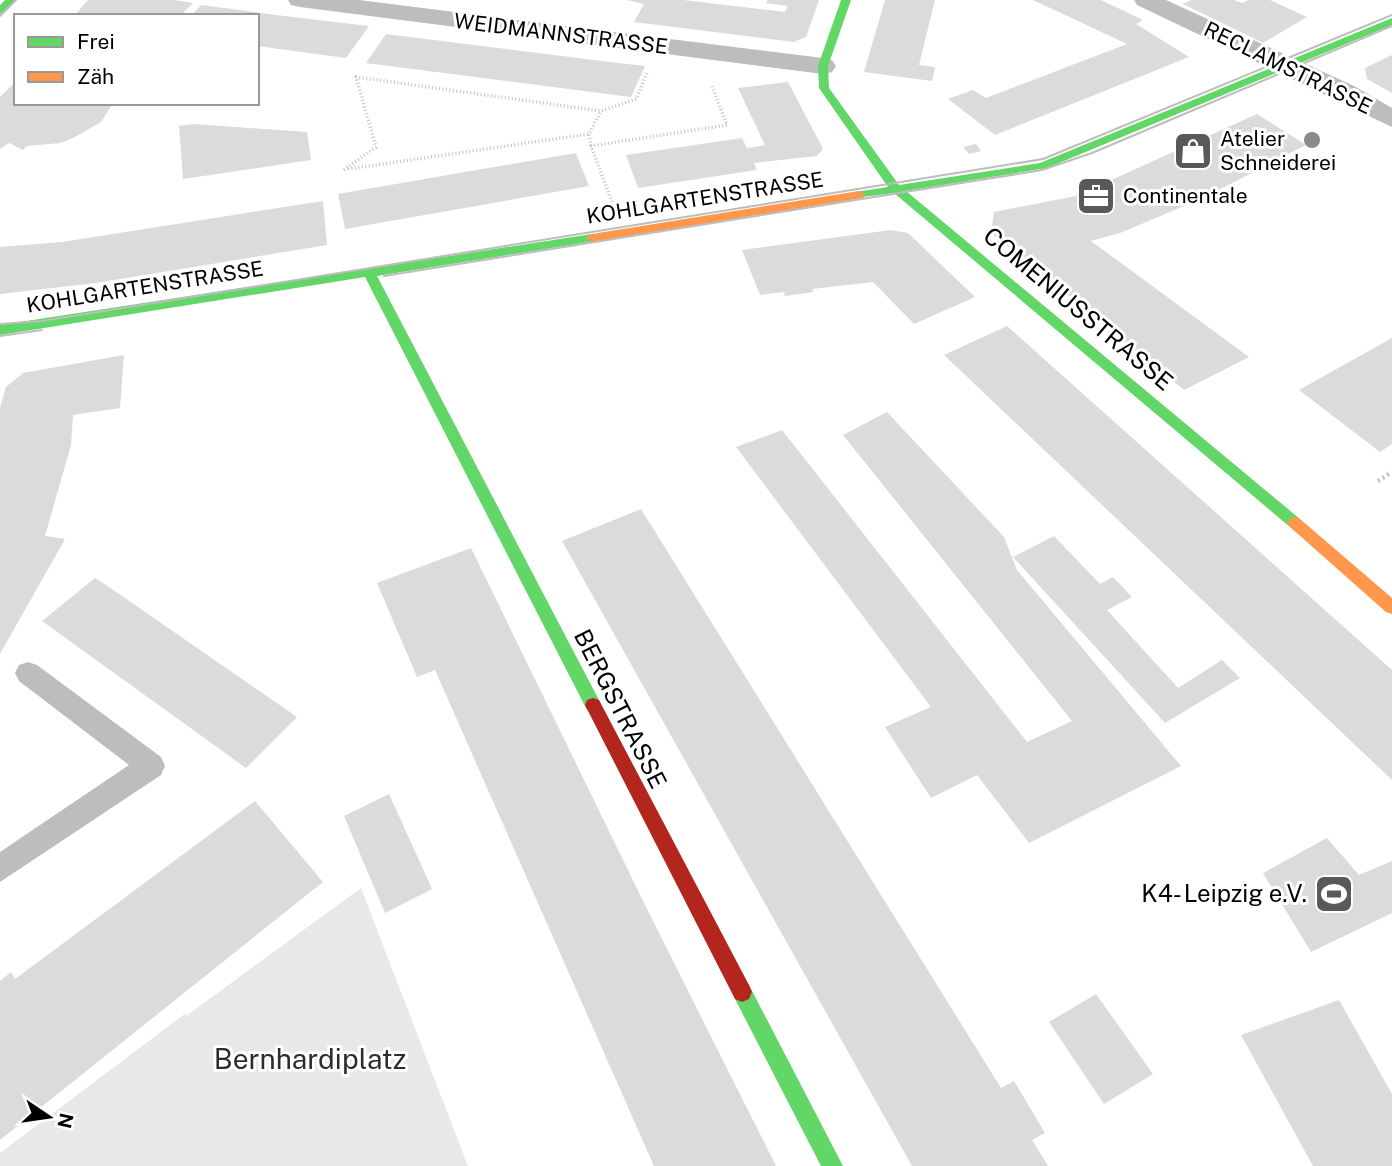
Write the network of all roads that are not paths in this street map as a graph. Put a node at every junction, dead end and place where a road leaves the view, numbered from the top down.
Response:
1 (11, 0) edge
2 (300, 0) edge
3 (846, 0) edge
4 (1146, 0) edge
5 (0, 11) edge
6 (1392, 21) edge
7 (823, 66) junction
8 (1287, 66) junction
9 (1392, 119) edge
10 (897, 189) junction
11 (369, 273) junction
12 (0, 330) edge
13 (1392, 607) edge
14 (29, 673) dead end
15 (0, 868) edge
16 (832, 1166) edge

1 - 5 street
2 - 7 street, WEIDMANNSTRASSE
3 - 7 street
4 - 8 street, RECLAMSTRASSE
6 - 8 street, KOHLGARTENSTRASSE
7 - 10 street, COMENIUSSTRASSE
8 - 9 street, RECLAMSTRASSE
8 - 10 street, KOHLGARTENSTRASSE
10 - 11 street, KOHLGARTENSTRASSE
10 - 13 street, COMENIUSSTRASSE
11 - 12 street, KOHLGARTENSTRASSE
11 - 16 street, BERGSTRASSE
14 - 15 lane

